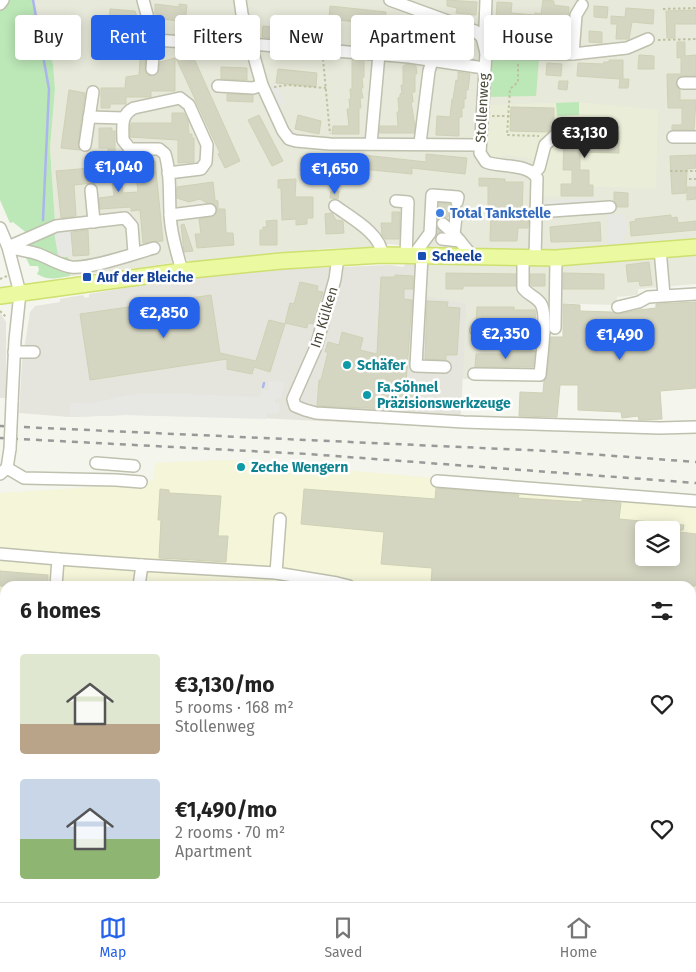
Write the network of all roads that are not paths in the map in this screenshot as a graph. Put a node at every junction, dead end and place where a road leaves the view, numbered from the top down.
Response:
1 (3, 0) edge
2 (143, 0) edge
3 (240, 0) edge
4 (390, 0) edge
5 (486, 0) edge
6 (0, 4) edge
7 (582, 4) dead end
8 (147, 15) edge
9 (242, 15) edge
10 (482, 37) junction
11 (648, 39) road end
12 (484, 45) edge
13 (260, 46) edge
14 (351, 52) edge
15 (573, 54) joint
16 (153, 60) edge
17 (255, 60) edge
18 (379, 60) edge
19 (425, 60) edge
20 (485, 60) edge
21 (432, 61) junction
22 (484, 68) junction
23 (152, 69) dead end
24 (696, 83) edge
25 (684, 84) dead end
26 (218, 86) dead end
27 (264, 88) junction
28 (93, 92) dead end
29 (89, 117) junction
30 (123, 118) junction
31 (556, 134) road end
32 (673, 137) dead end
33 (696, 137) edge
34 (370, 144) junction
35 (420, 144) junction
36 (86, 145) dead end
37 (480, 145) junction
38 (168, 173) junction
39 (534, 173) junction
40 (91, 190) dead end
41 (396, 201) dead end
42 (457, 202) dead end
43 (335, 206) dead end
44 (610, 207) dead end
45 (210, 210) dead end
46 (537, 212) junction
47 (456, 217) dead end
48 (170, 218) junction
49 (195, 218) dead end
50 (94, 222) junction
51 (0, 228) edge
52 (438, 232) junction
53 (696, 246) edge
54 (8, 248) junction
55 (154, 248) dead end
56 (660, 250) junction
57 (134, 253) junction
58 (382, 255) junction
59 (414, 256) junction
60 (338, 257) junction
61 (473, 257) junction
62 (529, 258) junction
63 (556, 258) junction
64 (182, 271) junction
65 (20, 293) junction
66 (696, 294) edge
67 (664, 295) junction
68 (0, 296) edge
69 (618, 307) dead end
70 (549, 329) junction
71 (476, 330) dead end
72 (14, 352) junction
73 (34, 352) dead end
74 (445, 367) dead end
75 (474, 374) dead end
76 (696, 426) edge
77 (96, 463) dead end
78 (3, 471) edge
79 (437, 481) dead end
80 (696, 501) edge
81 (280, 519) dead end
82 (0, 554) edge
83 (58, 559) junction
84 (142, 565) junction
85 (276, 573) junction
86 (56, 581) edge
87 (140, 581) edge
88 (320, 581) edge

1 - 6 street
2 - 8 street
3 - 9 street
4 - 10 street
5 - 10 street
7 - 15 street
10 - 12 street, Stollenweg
11 - 15 street
13 - 14 street
16 - 23 street
17 - 27 street
18 - 34 street
19 - 21 street
20 - 22 street, Stollenweg
21 - 22 street
21 - 35 street
22 - 37 street, Stollenweg
24 - 25 street
26 - 27 street
27 - 34 street
28 - 29 street
29 - 30 street
29 - 36 street
30 - 38 street
30 - 38 street
31 - 39 street
32 - 33 street
34 - 35 street
35 - 37 street
37 - 39 street, Stollenweg
38 - 48 street
39 - 46 street
40 - 50 street
41 - 59 street
42 - 52 street
43 - 58 street
44 - 46 street
45 - 48 street
46 - 62 street
47 - 52 street
48 - 49 street
48 - 64 street
50 - 54 street
50 - 57 street
51 - 54 street
52 - 59 street
52 - 61 street
53 - 56 main road
54 - 57 street
54 - 65 street
55 - 57 street
56 - 63 main road
56 - 67 street
58 - 59 main road
58 - 60 main road
59 - 61 main road
59 - 74 street
60 - 64 main road
60 - 76 street, Im Külken
61 - 62 main road
62 - 63 main road
62 - 70 street
63 - 70 street
64 - 65 main road
65 - 68 main road
65 - 72 street
66 - 67 street
67 - 69 street
70 - 71 street
70 - 75 street
72 - 73 street
72 - 78 street, bridge
77 - 78 street
79 - 80 street
81 - 85 street
82 - 83 street
83 - 84 street
83 - 86 street
84 - 85 street
84 - 87 street
85 - 88 street

